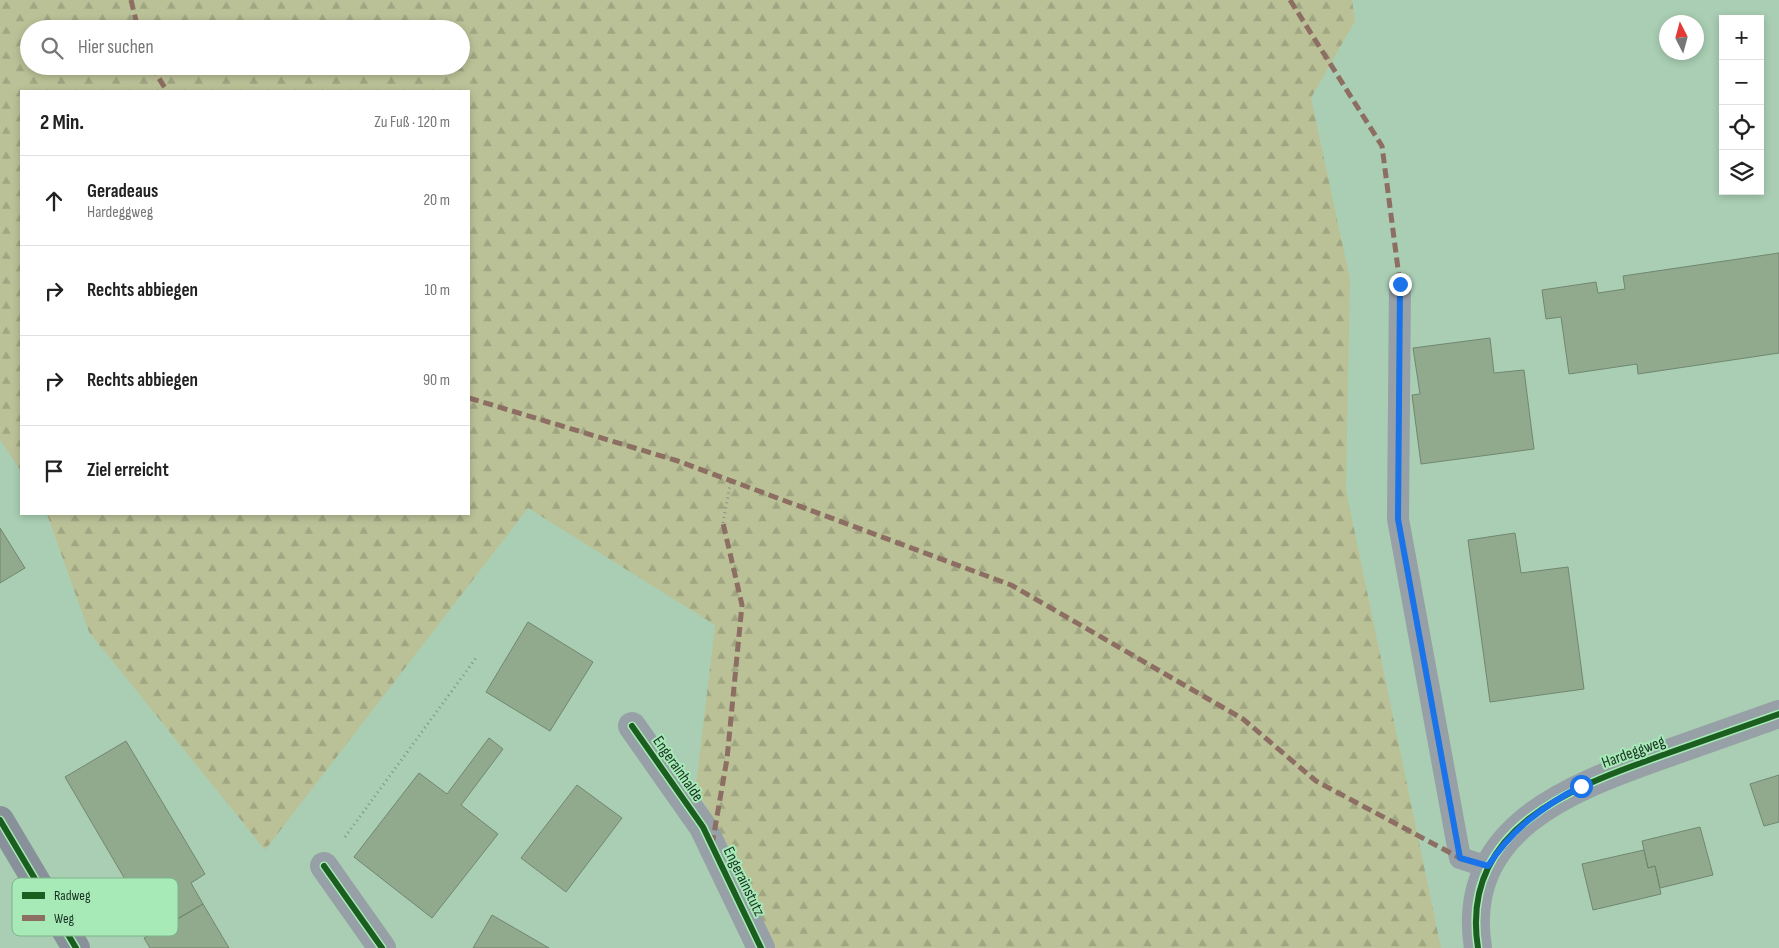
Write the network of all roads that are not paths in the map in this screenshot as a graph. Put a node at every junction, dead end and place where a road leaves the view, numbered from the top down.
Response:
1 (1400, 284) dead end
2 (1779, 714) edge
3 (632, 726) dead end
4 (0, 820) edge
5 (703, 827) joint
6 (324, 866) road end
7 (1488, 866) junction
8 (34, 878) edge
9 (69, 936) edge
10 (76, 948) edge
11 (382, 948) edge
12 (762, 948) edge
13 (1478, 948) edge

1 - 7 lane
2 - 7 street, Hardeggweg
3 - 5 street, Engerainhalde
4 - 8 main road
5 - 12 street, Engerainstutz
6 - 11 street
7 - 13 street, Hardeggweg
9 - 10 main road

